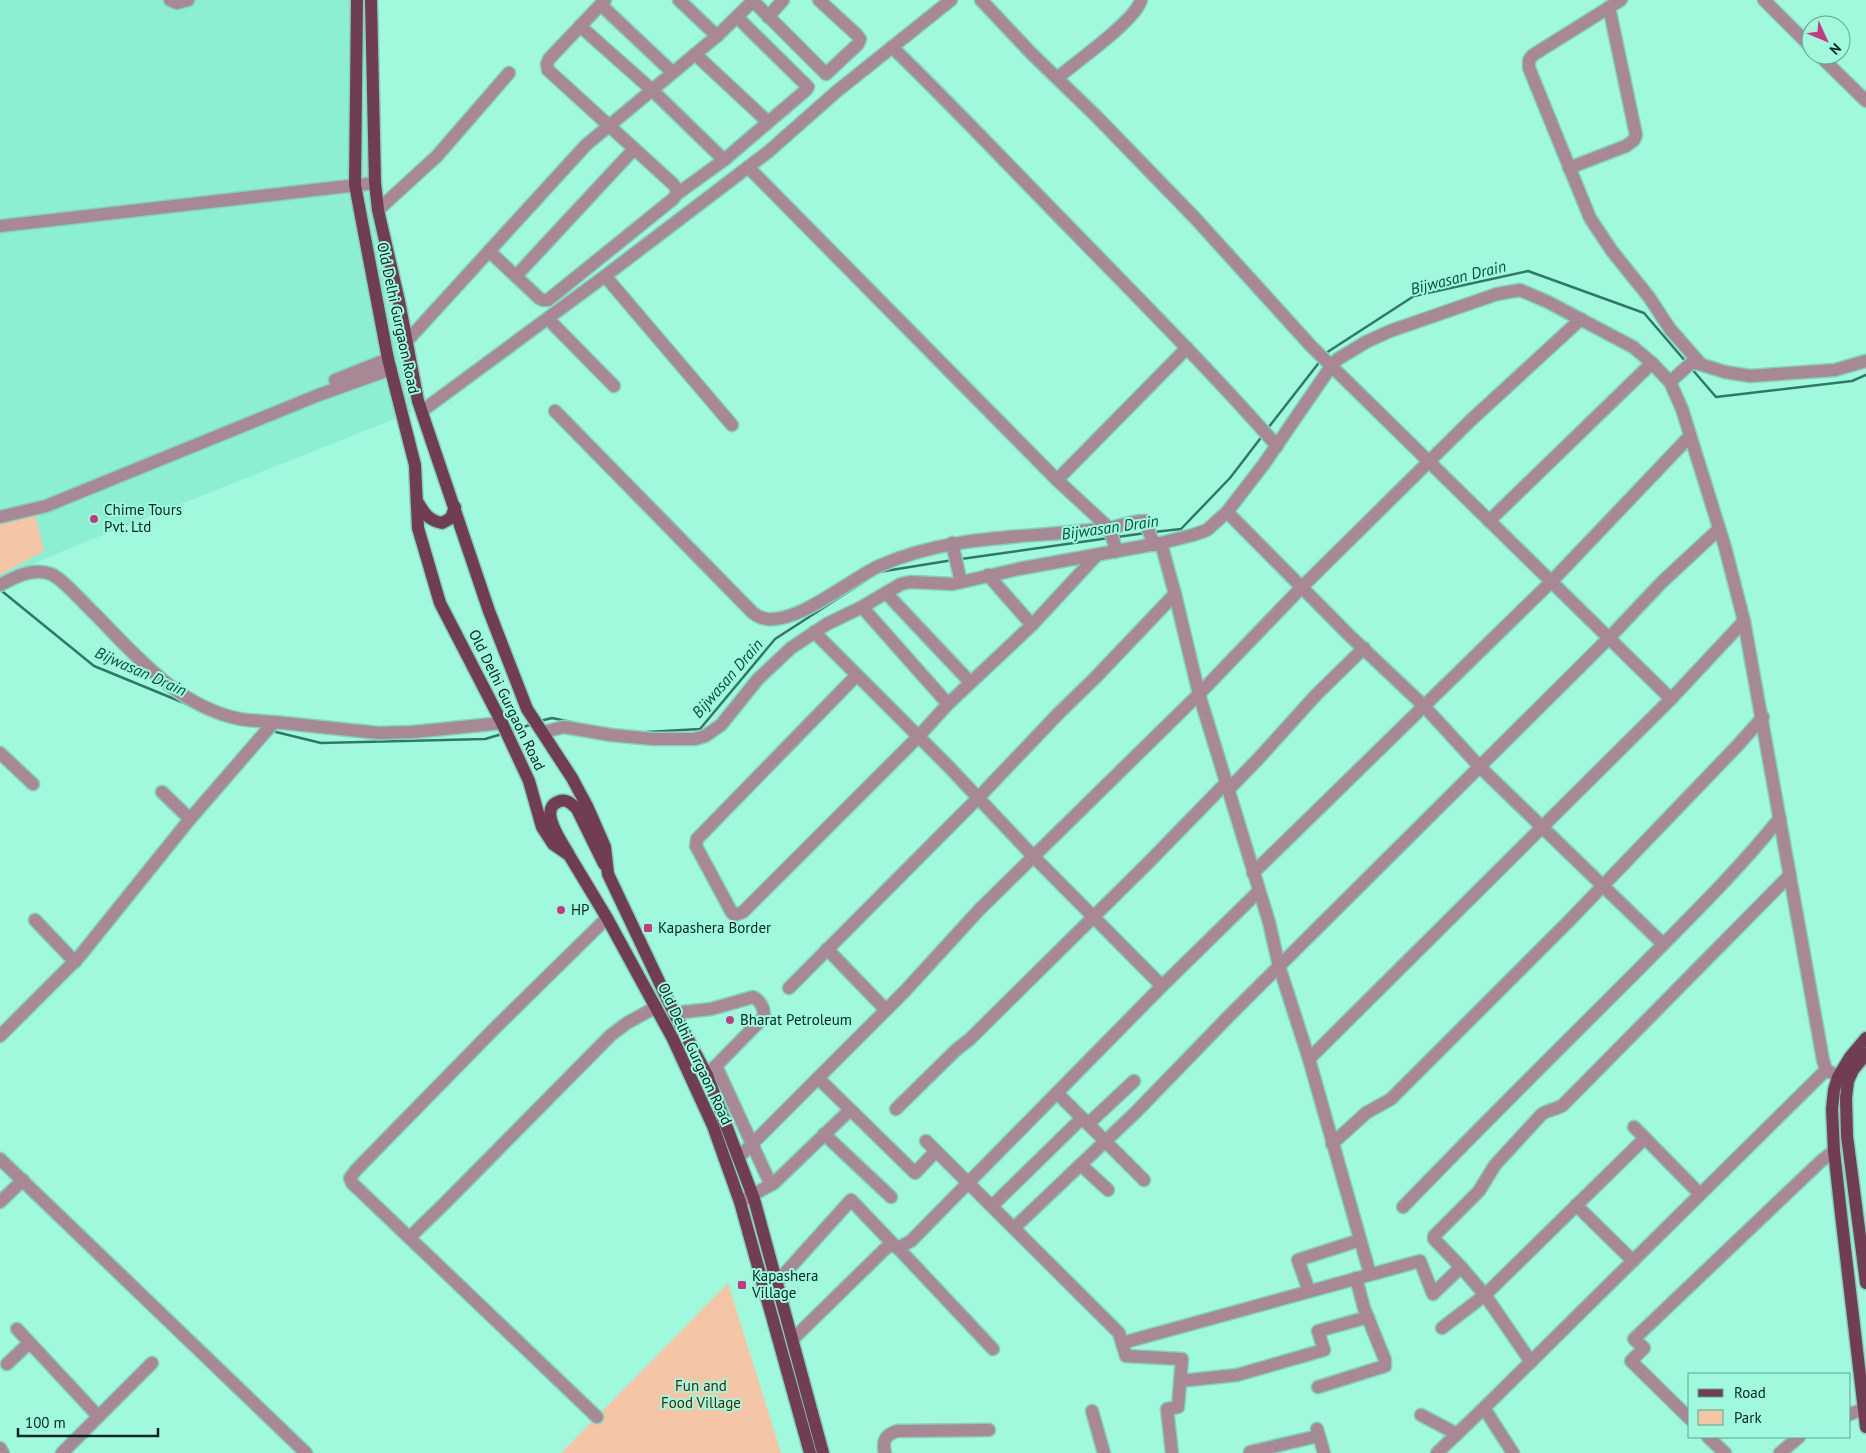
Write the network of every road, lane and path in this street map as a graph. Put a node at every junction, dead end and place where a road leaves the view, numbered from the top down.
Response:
1 (170, 0) edge
2 (188, 0) edge
3 (357, 0) edge
4 (371, 0) edge
5 (679, 0) edge
6 (783, 0) edge
7 (819, 0) edge
8 (951, 0) edge
9 (982, 0) edge
10 (1141, 0) edge
11 (1621, 0) edge
12 (1764, 0) edge
13 (753, 1) edge
14 (603, 2) edge
15 (1609, 7) junction
16 (737, 17) junction
17 (768, 17) junction
18 (580, 26) junction
19 (717, 36) junction
20 (1801, 37) edge
21 (892, 47) junction
22 (695, 54) junction
23 (1829, 65) edge
24 (672, 72) junction
25 (509, 74) dead end
26 (1057, 78) junction
27 (652, 90) junction
28 (1866, 101) edge
29 (768, 122) junction
30 (608, 126) junction
31 (634, 149) junction
32 (724, 160) junction
33 (748, 167) junction
34 (1569, 168) junction
35 (375, 183) junction
36 (355, 186) junction
37 (677, 194) junction
38 (378, 210) junction
39 (0, 226) edge
40 (489, 251) junction
41 (516, 276) junction
42 (605, 276) junction
43 (548, 319) junction
44 (1581, 319) junction
45 (407, 341) junction
46 (1187, 348) junction
47 (1694, 361) junction
48 (1328, 362) junction
49 (1866, 362) edge
50 (1652, 363) junction
51 (389, 364) junction
52 (1672, 380) junction
53 (614, 386) dead end
54 (555, 411) dead end
55 (422, 412) junction
56 (732, 425) dead end
57 (1690, 436) junction
58 (1277, 446) junction
59 (1430, 462) junction
60 (1057, 480) junction
61 (416, 501) junction
62 (455, 507) junction
63 (0, 511) edge
64 (1227, 512) junction
65 (0, 518) edge
66 (1489, 521) junction
67 (1719, 529) junction
68 (1109, 530) junction
69 (1156, 542) junction
70 (953, 546) junction
71 (1115, 549) junction
72 (1096, 556) junction
73 (988, 575) junction
74 (960, 579) junction
75 (1551, 582) junction
76 (0, 585) edge
77 (1302, 587) junction
78 (886, 593) junction
79 (1176, 594) junction
80 (862, 607) junction
81 (823, 613) junction
82 (1744, 620) junction
83 (1032, 625) junction
84 (814, 632) junction
85 (1609, 638) junction
86 (1364, 648) junction
87 (856, 676) junction
88 (970, 682) junction
89 (1199, 694) junction
90 (1670, 699) junction
91 (948, 704) junction
92 (1423, 705) junction
93 (1762, 717) junction
94 (274, 722) junction
95 (539, 727) junction
96 (505, 730) junction
97 (918, 737) junction
98 (0, 754) edge
99 (1480, 767) junction
100 (33, 784) dead end
101 (1227, 786) junction
102 (162, 792) dead end
103 (978, 798) junction
104 (1780, 818) junction
105 (190, 819) junction
106 (1541, 827) junction
107 (569, 855) junction
108 (1034, 857) junction
109 (1253, 873) junction
110 (608, 874) junction
111 (1790, 875) junction
112 (1602, 886) junction
113 (1259, 891) junction
114 (1092, 917) junction
115 (608, 918) junction
116 (35, 920) dead end
117 (1663, 944) junction
118 (827, 949) junction
119 (75, 962) junction
120 (1279, 966) junction
121 (1162, 986) junction
122 (788, 988) dead end
123 (656, 1007) junction
124 (886, 1010) junction
125 (674, 1013) junction
126 (1, 1034) edge
127 (1866, 1038) edge
128 (1866, 1054) edge
129 (1309, 1058) junction
130 (711, 1070) junction
131 (1826, 1070) junction
132 (818, 1078) junction
133 (1843, 1079) junction
134 (1134, 1082) dead end
135 (1056, 1093) junction
136 (896, 1109) dead end
137 (850, 1110) junction
138 (1085, 1121) junction
139 (1634, 1127) dead end
140 (824, 1134) junction
141 (1645, 1138) junction
142 (926, 1141) dead end
143 (1105, 1142) junction
144 (753, 1143) junction
145 (1332, 1144) junction
146 (936, 1151) junction
147 (1834, 1151) junction
148 (738, 1158) junction
149 (0, 1159) edge
150 (1081, 1164) junction
151 (23, 1180) junction
152 (1144, 1180) dead end
153 (968, 1182) junction
154 (771, 1185) junction
155 (1108, 1190) dead end
156 (1700, 1194) junction
157 (753, 1196) junction
158 (891, 1197) dead end
159 (0, 1202) edge
160 (740, 1202) junction
161 (1576, 1205) junction
162 (992, 1206) junction
163 (1403, 1207) dead end
164 (1014, 1228) junction
165 (410, 1237) junction
166 (1360, 1240) junction
167 (896, 1247) junction
168 (1633, 1261) junction
169 (1461, 1267) junction
170 (1370, 1274) junction
171 (1356, 1278) junction
172 (777, 1282) junction
173 (1866, 1283) edge
174 (1308, 1291) junction
175 (1485, 1295) junction
176 (1368, 1317) junction
177 (1442, 1328) dead end
178 (17, 1329) dead end
179 (793, 1339) junction
180 (29, 1343) junction
181 (1122, 1343) junction
182 (993, 1349) dead end
183 (152, 1362) dead end
184 (1531, 1362) junction
185 (7, 1364) dead end
186 (1180, 1381) junction
187 (1318, 1387) dead end
188 (1484, 1408) junction
189 (1864, 1409) junction
190 (1092, 1411) dead end
191 (1851, 1414) edge
192 (98, 1416) junction
193 (1421, 1416) dead end
194 (597, 1417) dead end
195 (1688, 1417) edge
196 (1866, 1427) edge
197 (989, 1430) dead end
198 (1457, 1434) junction
199 (1709, 1438) edge
200 (1798, 1438) edge
201 (0, 1448) edge
202 (1250, 1452) edge
203 (3, 1453) edge
204 (62, 1453) edge
205 (306, 1453) edge
206 (810, 1453) edge
207 (823, 1453) edge
208 (884, 1453) edge
209 (1104, 1453) edge
210 (1172, 1453) edge
211 (1324, 1453) edge
212 (1437, 1453) edge
213 (1513, 1453) edge
214 (1725, 1453) edge
215 (1780, 1453) edge

1 - 2 street
3 - 36 main road, Old Delhi Gurgaon Road
4 - 35 main road, Old Delhi Gurgaon Road
5 - 19 street
6 - 17 street
7 - 17 street
8 - 21 street
9 - 26 street
10 - 26 street
11 - 15 street
12 - 20 street
13 - 16 street
13 - 17 street
14 - 18 street
14 - 24 street
15 - 34 street
15 - 34 street
16 - 19 street
16 - 29 street
18 - 27 street
18 - 30 street
19 - 22 street
21 - 33 street
21 - 46 street
22 - 24 street
22 - 29 street
23 - 28 street
24 - 27 street
25 - 38 street
26 - 48 street
27 - 30 street
27 - 32 street
29 - 32 street
30 - 31 street
30 - 40 street
31 - 37 street
31 - 41 street
32 - 37 street
33 - 42 street
33 - 60 street
34 - 47 street
35 - 36 street
35 - 38 main road, Old Delhi Gurgaon Road
36 - 39 street
36 - 51 main road, Old Delhi Gurgaon Road
37 - 41 street
38 - 45 main road, Old Delhi Gurgaon Road
40 - 41 street
40 - 45 street
42 - 43 street
42 - 56 street
43 - 53 street
43 - 55 street
44 - 48 street
44 - 50 street
44 - 59 street
45 - 55 main road, Old Delhi Gurgaon Road
46 - 58 street
46 - 60 street
47 - 49 street
47 - 52 street
48 - 58 street
48 - 59 street
50 - 52 street
50 - 66 street
51 - 61 main road, Old Delhi Gurgaon Road
51 - 63 street
51 - 65 street
52 - 57 street
54 - 81 street
55 - 62 main road, Old Delhi Gurgaon Road
57 - 67 street
57 - 75 street
58 - 64 street
59 - 66 street
59 - 77 street
60 - 68 street
61 - 62 main road
61 - 96 main road, Old Delhi Gurgaon Road
62 - 95 main road, Old Delhi Gurgaon Road
64 - 69 street
64 - 77 street
66 - 75 street
67 - 82 street
67 - 85 street
68 - 69 street
68 - 70 street
68 - 71 street
69 - 71 street
69 - 79 street
70 - 74 street
70 - 81 street
71 - 72 street
72 - 73 street
72 - 83 street
73 - 74 street
73 - 83 street
74 - 78 street
75 - 85 street
75 - 92 street
76 - 94 street
77 - 86 street
77 - 89 street
78 - 80 street
78 - 88 street
79 - 89 street
79 - 103 street
80 - 81 street
80 - 91 street
81 - 84 street
82 - 90 street
82 - 93 street
83 - 88 street
84 - 87 street
84 - 95 street
85 - 90 street
85 - 99 street
86 - 92 street
86 - 101 street
87 - 97 street
87 - 97 street
88 - 91 street
89 - 101 street
89 - 108 street
90 - 106 street
91 - 97 street
92 - 99 street
92 - 109 street
93 - 104 street
93 - 112 street
94 - 96 street
94 - 105 street
95 - 110 main road, Old Delhi Gurgaon Road
96 - 107 main road, Old Delhi Gurgaon Road
97 - 103 street
98 - 100 street
99 - 106 street
99 - 120 street
101 - 109 street
101 - 114 street
102 - 105 street
103 - 108 street
103 - 118 street
104 - 111 street
104 - 117 street
105 - 119 street
106 - 112 street
106 - 129 street
107 - 110 main road
107 - 115 main road, Old Delhi Gurgaon Road
108 - 114 street
108 - 124 street
109 - 113 street
110 - 125 main road, Old Delhi Gurgaon Road
111 - 131 street
111 - 169 street
112 - 117 street
112 - 145 street
113 - 120 street
113 - 121 street
114 - 121 street
114 - 136 street
115 - 123 main road, Old Delhi Gurgaon Road
115 - 165 street
116 - 119 street
117 - 163 street
118 - 122 street
118 - 124 street
119 - 126 street
120 - 129 street
120 - 143 street
121 - 135 street
123 - 160 main road, Old Delhi Gurgaon Road
123 - 165 street
124 - 132 street
125 - 130 main road, Old Delhi Gurgaon Road
125 - 130 street
127 - 133 main road
128 - 133 main road
129 - 145 street
130 - 144 street
130 - 148 main road, Old Delhi Gurgaon Road
131 - 133 street
131 - 156 street
132 - 137 street
132 - 144 street
133 - 147 main road
133 - 173 main road
134 - 138 street
135 - 138 street
135 - 153 street
137 - 140 street
137 - 146 street
138 - 143 street
138 - 162 street
139 - 141 street
140 - 154 street
140 - 158 street
141 - 156 street
141 - 161 street
142 - 146 street
143 - 150 street
143 - 152 street
144 - 148 street
144 - 154 street
145 - 166 street
146 - 153 street
147 - 189 main road
147 - 195 street
148 - 157 main road, Old Delhi Gurgaon Road
149 - 151 street
150 - 155 street
150 - 164 street
151 - 159 street
151 - 205 street
153 - 162 street
153 - 167 street
154 - 157 street
156 - 168 street
157 - 160 street
157 - 172 main road, Old Delhi Gurgaon Road
160 - 206 main road, Old Delhi Gurgaon Road
161 - 168 street
161 - 175 street
162 - 164 street
164 - 181 street
165 - 194 street
166 - 170 street
166 - 174 street
167 - 172 street
167 - 179 street
167 - 182 street
168 - 184 street
169 - 170 street
169 - 175 street
170 - 171 street
171 - 174 street
171 - 176 street
172 - 179 main road, Old Delhi Gurgaon Road
174 - 181 street
175 - 177 street
175 - 184 street
176 - 186 street
176 - 187 street
178 - 180 street
179 - 207 main road, Old Delhi Gurgaon Road
180 - 185 street
180 - 192 street
181 - 186 street
183 - 192 street
184 - 188 street
186 - 210 street
188 - 198 street
188 - 213 street
189 - 191 street
189 - 196 main road
190 - 209 street
192 - 204 street
193 - 198 street
197 - 208 street
198 - 212 street
199 - 214 street
200 - 215 street
201 - 203 street
202 - 211 street

